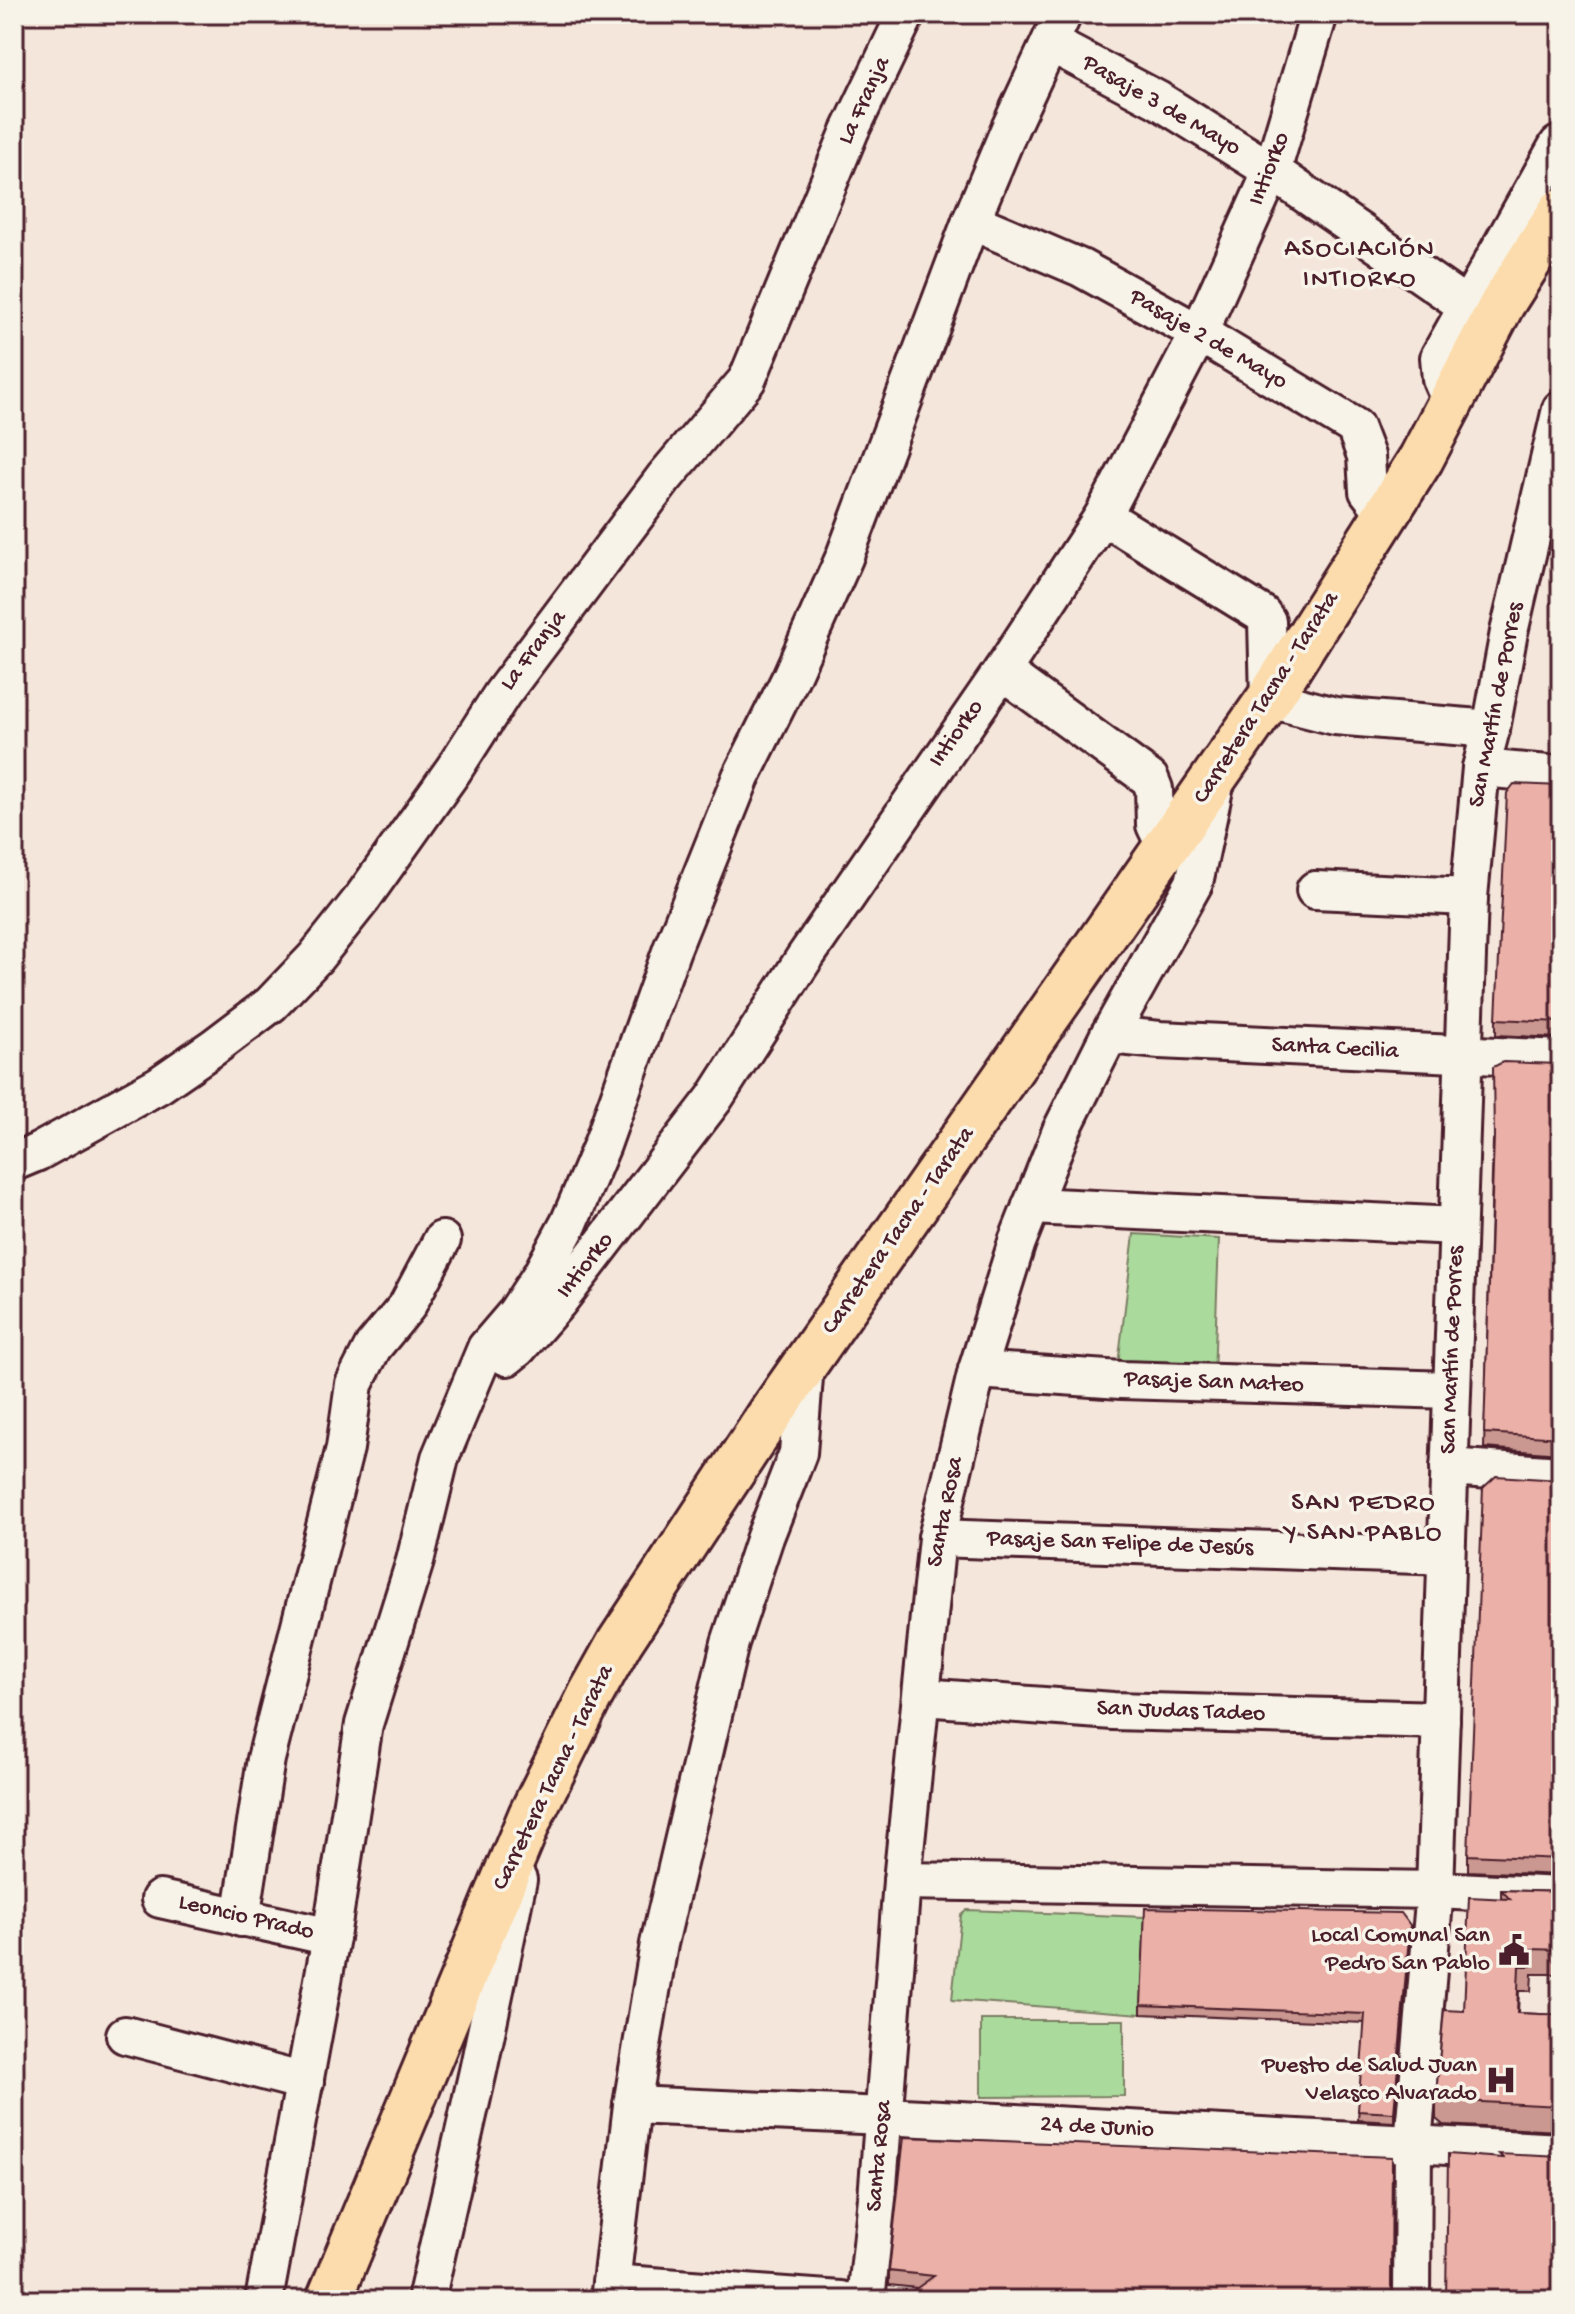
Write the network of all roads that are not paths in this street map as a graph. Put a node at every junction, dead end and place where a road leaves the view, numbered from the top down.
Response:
1 (906, 14) edge
2 (1319, 14) edge
3 (1056, 29) edge
4 (1558, 145) dead end
5 (1272, 171) junction
6 (1561, 211) edge
7 (971, 221) junction
8 (1468, 307) junction
9 (1199, 333) junction
10 (1451, 402) junction
11 (1561, 409) edge
12 (1386, 514) junction
13 (1103, 516) junction
14 (1002, 671) junction
15 (1269, 699) junction
16 (1491, 729) junction
17 (1481, 768) junction
18 (1218, 774) junction
19 (1561, 775) edge
20 (1166, 848) junction
21 (1315, 890) dead end
22 (1469, 897) junction
23 (1109, 1035) junction
24 (1463, 1056) junction
25 (1561, 1059) edge
26 (14, 1162) edge
27 (1031, 1206) junction
28 (1457, 1226) junction
29 (442, 1240) dead end
30 (805, 1365) junction
31 (977, 1370) junction
32 (474, 1382) junction
33 (1452, 1390) junction
34 (1449, 1467) junction
35 (1561, 1475) edge
36 (937, 1538) junction
37 (1446, 1556) junction
38 (922, 1697) junction
39 (1441, 1720) junction
40 (531, 1815) junction
41 (902, 1881) junction
42 (1435, 1890) junction
43 (1561, 1896) edge
44 (160, 1899) dead end
45 (241, 1918) junction
46 (331, 1937) junction
47 (125, 2035) dead end
48 (305, 2082) junction
49 (632, 2105) junction
50 (884, 2116) junction
51 (1413, 2143) junction
52 (1561, 2152) edge
53 (610, 2292) edge
54 (264, 2300) edge
55 (329, 2300) edge
56 (426, 2300) edge
57 (841, 2300) edge
58 (866, 2300) edge
59 (1412, 2300) edge

1 - 26 street, La Franja
2 - 5 street, Intiorko
3 - 5 street, Pasaje 3 de Mayo
3 - 7 street
4 - 8 street
5 - 8 street, Pasaje 3 de Mayo
5 - 9 street, Intiorko
6 - 10 highway, Carretera Tacna - Tarata
7 - 9 street, Pasaje 2 de Mayo
7 - 32 street
8 - 10 street
9 - 12 street, Pasaje 2 de Mayo
9 - 13 street, Intiorko
10 - 12 highway, Carretera Tacna - Tarata
11 - 16 street, San Martín de Porres
12 - 15 highway, Carretera Tacna - Tarata
13 - 14 street, Intiorko
13 - 15 street
14 - 20 street
14 - 32 street, Intiorko
15 - 16 street
15 - 18 highway, Carretera Tacna - Tarata
16 - 17 street, San Martín de Porres
17 - 19 street
17 - 22 street, San Martín de Porres
18 - 20 highway, Carretera Tacna - Tarata
18 - 23 street, Santa Rosa
20 - 30 highway, Carretera Tacna - Tarata
21 - 22 street
22 - 24 street, San Martín de Porres
23 - 24 street, Santa Cecilia
23 - 27 street, Santa Rosa
24 - 25 street, Santa Cecilia
24 - 28 street, San Martín de Porres
27 - 28 street
27 - 31 street, Santa Rosa
28 - 33 street, San Martín de Porres
29 - 45 street
30 - 40 highway, Carretera Tacna - Tarata
30 - 49 street
31 - 33 street, Pasaje San Mateo
31 - 36 street, Santa Rosa
32 - 46 street
33 - 34 street, San Martín de Porres
34 - 35 street
34 - 37 street, San Martín de Porres
36 - 37 street, Pasaje San Felipe de Jesús
36 - 38 street, Santa Rosa
37 - 39 street, San Martín de Porres
38 - 39 street, San Judas Tadeo
38 - 41 street, Santa Rosa
39 - 42 street, San Martín de Porres
40 - 55 highway, Carretera Tacna - Tarata
40 - 56 street
41 - 42 street
41 - 50 street, Santa Rosa
42 - 43 street
42 - 51 street, San Martín de Porres
44 - 45 street, Leoncio Prado
45 - 46 street, Leoncio Prado
46 - 48 street
47 - 48 street
48 - 54 street
49 - 50 street, 24 de Junio
49 - 53 street
50 - 51 street, 24 de Junio
50 - 58 street, Santa Rosa
51 - 52 street, 24 de Junio
51 - 59 street, San Martín de Porres
53 - 57 street

